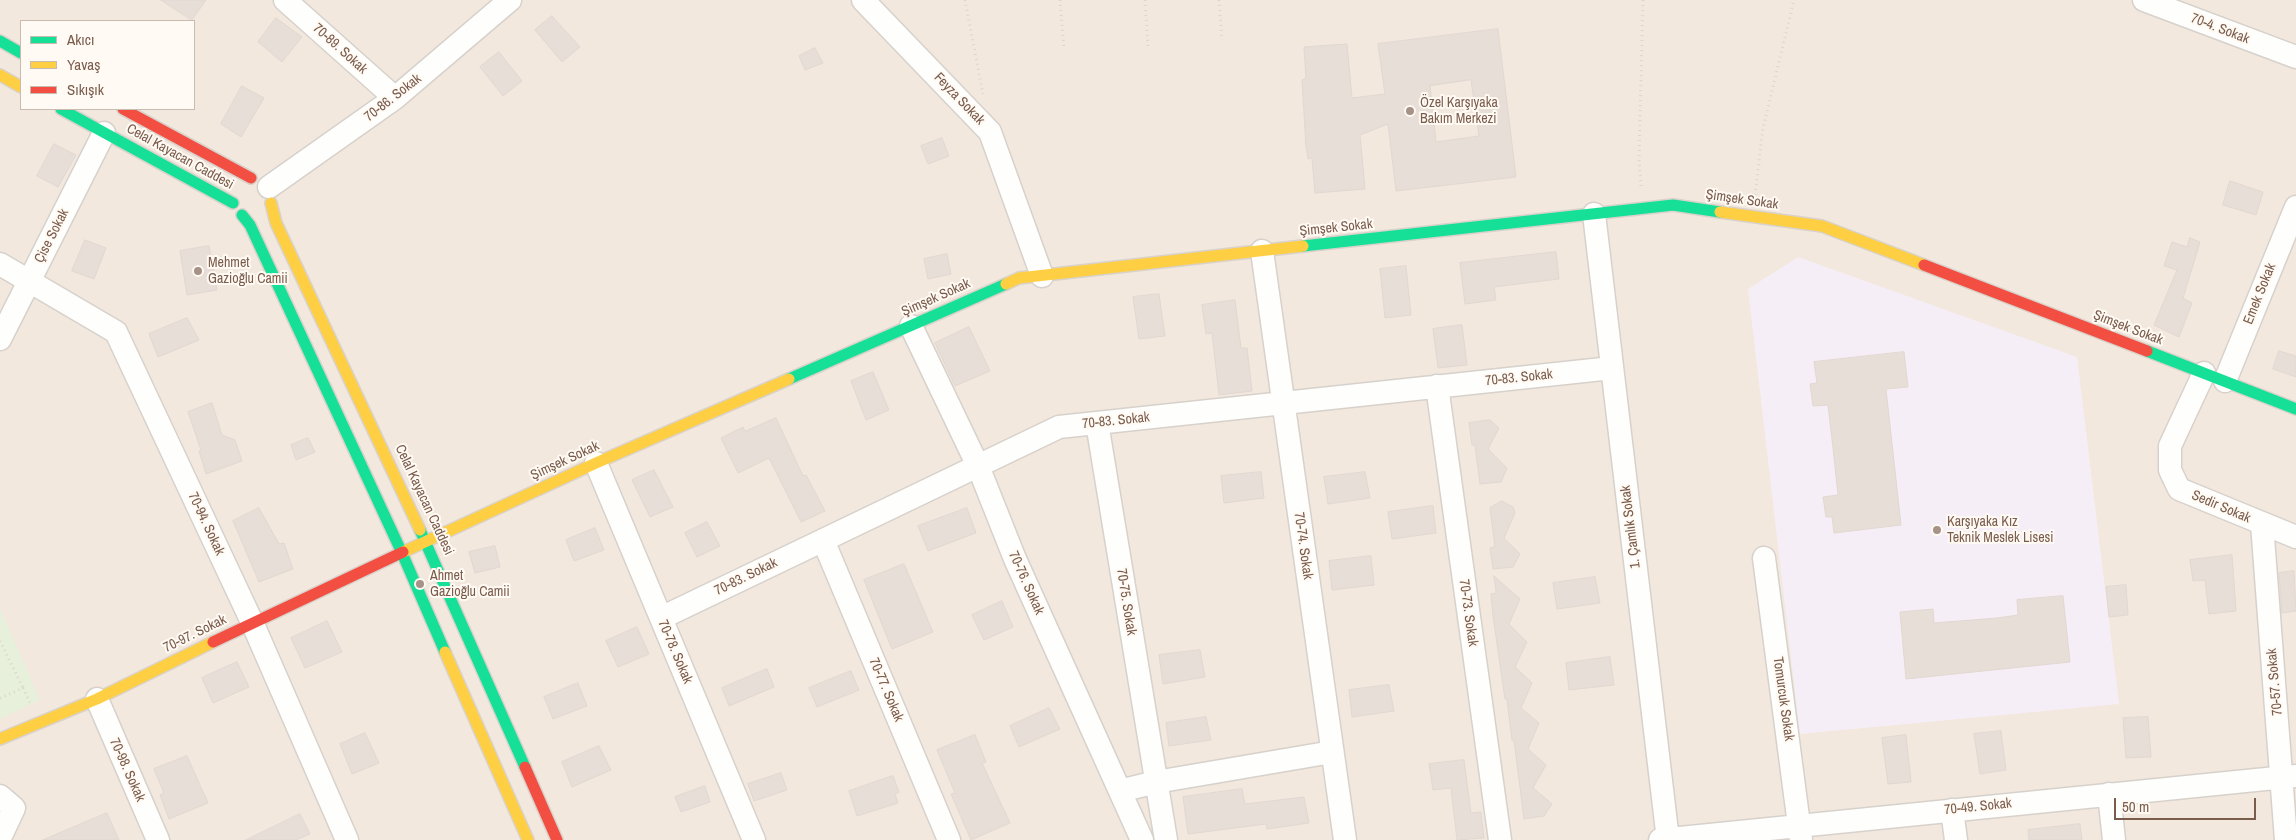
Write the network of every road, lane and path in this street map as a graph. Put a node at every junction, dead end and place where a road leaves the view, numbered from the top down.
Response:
1 (510, 0) edge
2 (863, 0) edge
3 (965, 0) edge
4 (1060, 0) edge
5 (1145, 0) edge
6 (1219, 0) edge
7 (1644, 0) edge
8 (1794, 0) edge
9 (2144, 0) edge
10 (289, 1) edge
11 (1222, 40) dead end
12 (0, 42) edge
13 (1148, 46) dead end
14 (1064, 48) dead end
15 (20, 52) edge
16 (2296, 57) edge
17 (0, 75) edge
18 (20, 86) edge
19 (395, 98) junction
20 (63, 110) edge
21 (125, 110) edge
22 (104, 132) junction
23 (990, 132) junction
24 (264, 189) junction
25 (233, 203) junction
26 (2296, 207) edge
27 (1642, 209) junction
28 (1594, 214) junction
29 (242, 215) junction
30 (1754, 216) junction
31 (2291, 232) edge
32 (1262, 251) junction
33 (0, 264) edge
34 (1042, 276) junction
35 (30, 280) junction
36 (911, 326) junction
37 (0, 340) edge
38 (1612, 368) junction
39 (2204, 373) junction
40 (2225, 381) junction
41 (1437, 386) junction
42 (1283, 403) junction
43 (2296, 409) edge
44 (1097, 423) junction
45 (596, 463) junction
46 (978, 466) junction
47 (2262, 524) junction
48 (2296, 537) edge
49 (823, 540) junction
50 (427, 542) junction
51 (402, 553) junction
52 (1764, 558) dead end
53 (661, 618) junction
54 (252, 622) junction
55 (0, 641) edge
56 (23, 688) junction
57 (0, 698) edge
58 (96, 699) junction
59 (41, 721) junction
60 (0, 739) edge
61 (1332, 752) junction
62 (2289, 776) edge
63 (1156, 782) junction
64 (1120, 791) junction
65 (2109, 794) junction
66 (0, 796) edge
67 (1952, 810) junction
68 (1800, 833) edge
69 (0, 838) edge
70 (158, 840) edge
71 (347, 840) edge
72 (528, 840) edge
73 (557, 840) edge
74 (754, 840) edge
75 (949, 840) edge
76 (1142, 840) edge
77 (1166, 840) edge
78 (1345, 840) edge
79 (1500, 840) edge
80 (1665, 840) edge
81 (1956, 840) edge
82 (2114, 840) edge
83 (2286, 840) edge

1 - 19 street, 70-86. Sokak
2 - 23 street, Feyza Sokak
3 - 23 path
4 - 14 path
5 - 13 path
6 - 11 path
7 - 27 path
8 - 30 path
9 - 16 street, 70-4. Sokak
10 - 19 street, 70-89. Sokak
12 - 15 street
17 - 18 street
19 - 24 street, 70-86. Sokak
20 - 22 street, Celal Kayacan Caddesi
21 - 24 street, Celal Kayacan Caddesi
22 - 25 street, Celal Kayacan Caddesi
22 - 35 street, Çise Sokak
23 - 34 street, Feyza Sokak
24 - 25 street
24 - 29 street
24 - 50 street, Celal Kayacan Caddesi
25 - 29 street
26 - 31 street, Emek Sokak
27 - 28 street, Şimşek Sokak
27 - 30 street, Şimşek Sokak
28 - 32 street, Şimşek Sokak
28 - 38 street, 1. Çamlık Sokak
29 - 51 street
30 - 39 street, Şimşek Sokak
31 - 40 street, Emek Sokak
32 - 34 street, Şimşek Sokak
32 - 42 street, 70-74. Sokak
33 - 35 street, 70-94. Sokak
34 - 36 street, Şimşek Sokak
35 - 37 street, Çise Sokak
35 - 54 street, 70-94. Sokak
36 - 45 street, Şimşek Sokak
36 - 46 street, 70-76. Sokak
38 - 41 street, 70-83. Sokak
38 - 80 street, 1. Çamlık Sokak
39 - 40 street, Şimşek Sokak
39 - 47 street, Sedir Sokak
40 - 43 street, Şimşek Sokak
41 - 42 street, 70-83. Sokak
41 - 79 street, 70-73. Sokak
42 - 44 street, 70-83. Sokak
42 - 61 street, 70-74. Sokak
44 - 46 street, 70-83. Sokak
44 - 63 street, 70-75. Sokak
45 - 50 street, Şimşek Sokak
45 - 53 street, 70-78. Sokak
46 - 49 street, 70-83. Sokak
46 - 64 street, 70-76. Sokak
47 - 48 street, Sedir Sokak
47 - 62 street, 70-57. Sokak
49 - 53 street, 70-83. Sokak
49 - 75 street, 70-77. Sokak
50 - 51 street, Şimşek Sokak
50 - 73 street, Celal Kayacan Caddesi
51 - 54 street, 70-97. Sokak
51 - 72 street
52 - 68 street, Tomurcuk Sokak
53 - 74 street, 70-78. Sokak
54 - 58 street, 70-97. Sokak
54 - 71 street, 70-94. Sokak
55 - 56 path
56 - 57 path
56 - 59 path
58 - 59 street, 70-97. Sokak
58 - 70 street, 70-98. Sokak
59 - 60 street, 70-97. Sokak
61 - 63 street
61 - 78 street, 70-74. Sokak
62 - 65 street, 70-49. Sokak
62 - 83 street, 70-57. Sokak
63 - 64 street
63 - 77 street, 70-75. Sokak
64 - 76 street, 70-76. Sokak
65 - 67 street, 70-49. Sokak
65 - 82 street
66 - 69 street
67 - 68 street, 70-49. Sokak
67 - 81 street
68 - 80 street, 70-49. Sokak

